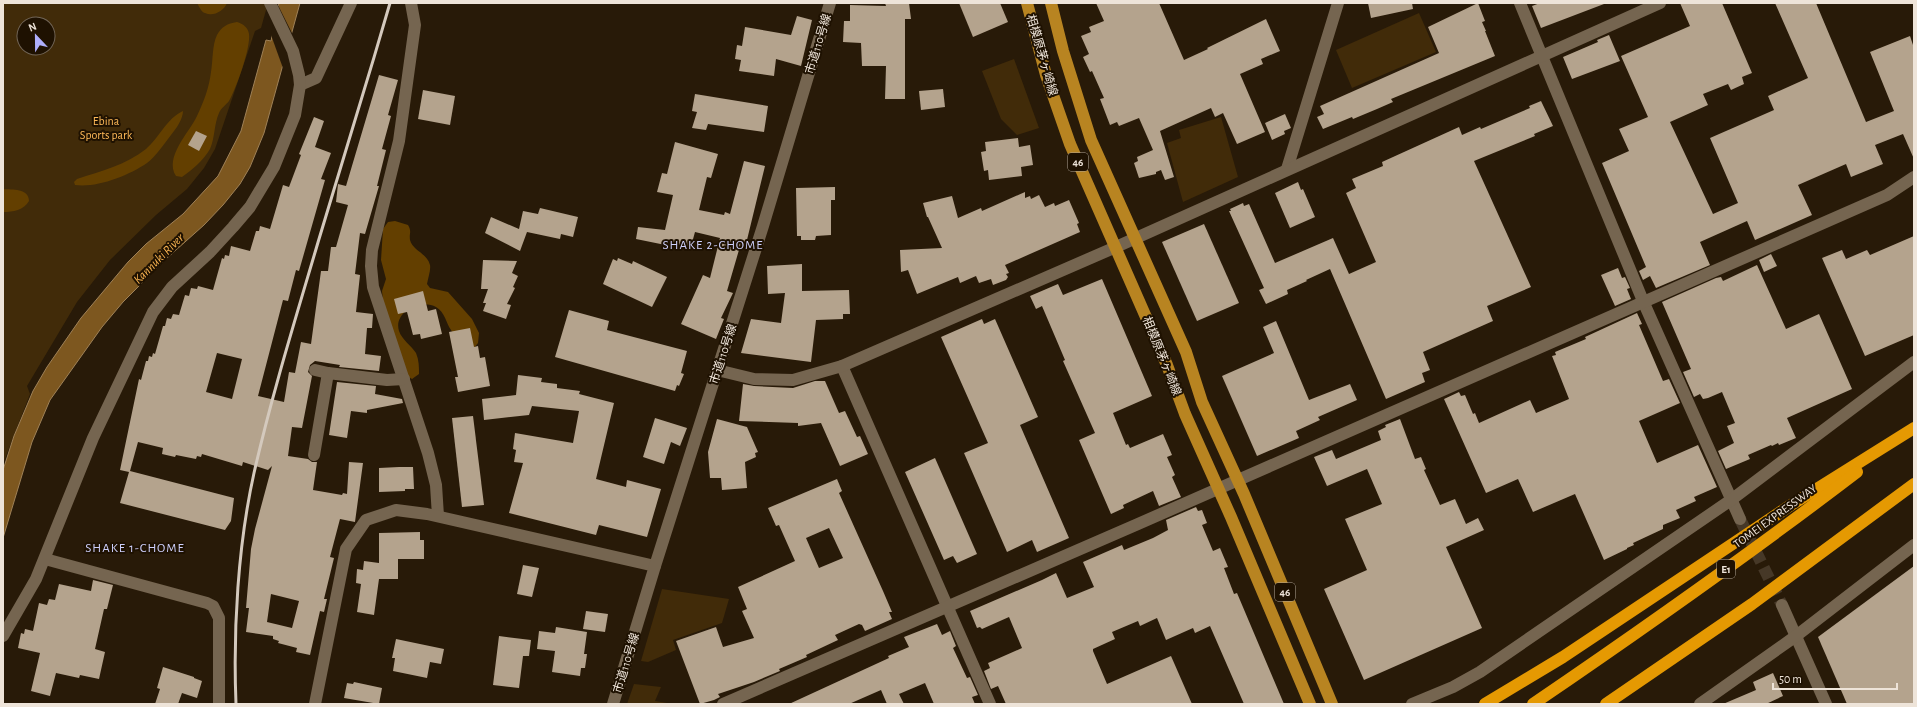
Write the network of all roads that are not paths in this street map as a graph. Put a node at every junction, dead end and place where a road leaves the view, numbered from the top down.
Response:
1 (270, 3) edge
2 (351, 3) edge
3 (411, 3) edge
4 (830, 3) edge
5 (1027, 3) edge
6 (1051, 3) edge
7 (1338, 3) edge
8 (1520, 3) edge
9 (1660, 3) edge
10 (1542, 55) junction
11 (300, 85) junction
12 (1288, 169) junction
13 (1914, 177) edge
14 (1135, 238) junction
15 (1116, 247) junction
16 (1643, 301) junction
17 (1914, 362) edge
18 (842, 366) junction
19 (316, 370) dead end
20 (717, 370) junction
21 (328, 373) junction
22 (404, 379) junction
23 (1914, 429) edge
24 (314, 455) dead end
25 (1237, 480) junction
26 (1914, 484) edge
27 (1218, 489) junction
28 (1731, 500) junction
29 (438, 516) junction
30 (1740, 519) tunnel mouth
31 (1914, 545) edge
32 (45, 559) junction
33 (655, 566) junction
34 (1782, 605) tunnel mouth
35 (947, 606) junction
36 (3, 636) edge
37 (1796, 636) junction
38 (1647, 677) junction
39 (219, 704) edge
40 (315, 704) edge
41 (613, 704) edge
42 (723, 704) edge
43 (990, 704) edge
44 (1310, 704) edge
45 (1332, 704) edge
46 (1412, 704) edge
47 (1485, 704) edge
48 (1533, 704) edge
49 (1606, 704) edge
50 (1612, 704) edge
51 (1700, 704) edge
52 (1826, 704) edge

1 - 11 street
2 - 11 street
3 - 22 street
4 - 20 street, 市道110号線
5 - 15 main road, 相模原茅ヶ崎線 / 46
6 - 14 main road, 相模原茅ヶ崎線 / 46
7 - 12 street
8 - 10 street
9 - 10 street
10 - 12 street
10 - 16 street
11 - 32 street
12 - 14 street
13 - 16 street
14 - 15 street
14 - 25 main road, 相模原茅ヶ崎線 / 46
15 - 18 street
15 - 27 main road, 相模原茅ヶ崎線 / 46
16 - 25 street
16 - 28 street
17 - 28 street
18 - 20 street
18 - 35 street
19 - 21 street
20 - 33 street, 市道110号線
21 - 22 street
21 - 24 street
22 - 29 street
23 - 47 highway
23 - 48 highway, TOMEI EXPRESSWAY / E1
25 - 27 street
25 - 45 main road, 相模原茅ヶ崎線 / 46
26 - 38 highway
27 - 35 street
27 - 44 main road, 相模原茅ヶ崎線 / 46
28 - 30 street
28 - 46 street
29 - 33 street
29 - 40 street
31 - 37 street
32 - 36 street
32 - 39 street
33 - 41 street, 市道110号線
34 - 37 street
35 - 42 street
35 - 43 street
37 - 51 street
37 - 52 street
38 - 49 highway
38 - 50 highway

